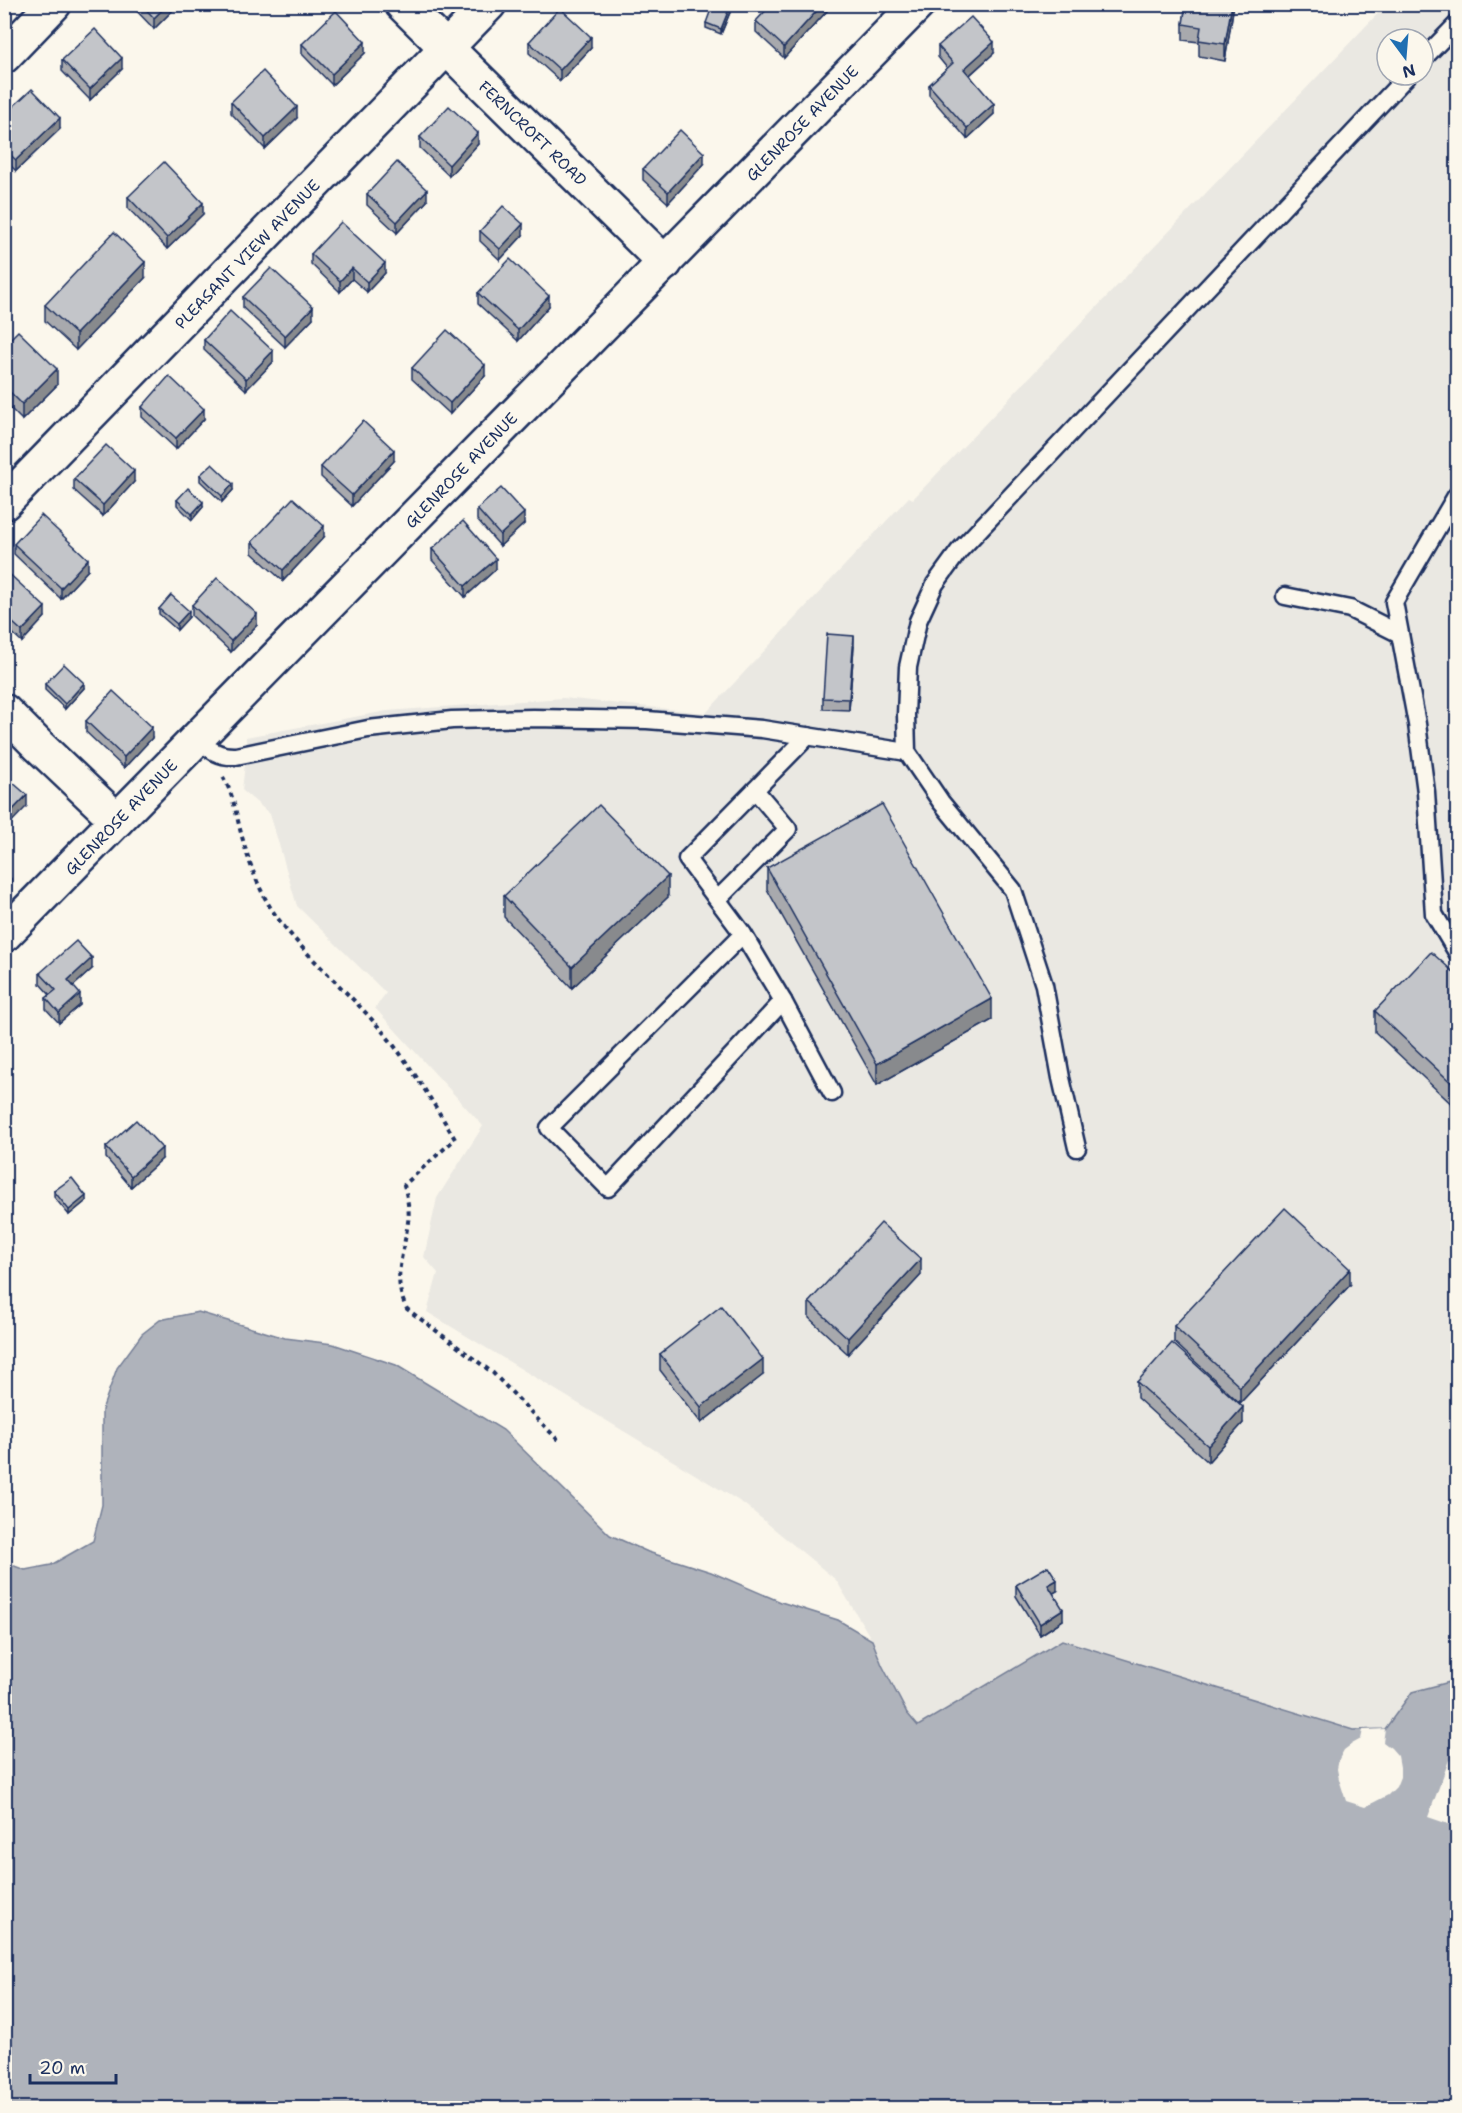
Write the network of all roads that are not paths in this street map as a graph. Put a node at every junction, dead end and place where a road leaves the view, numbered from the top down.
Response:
1 (54, 4) edge
2 (402, 4) edge
3 (489, 4) edge
4 (918, 4) edge
5 (1458, 23) edge
6 (1435, 47) edge
7 (447, 49) junction
8 (4, 56) edge
9 (1397, 87) edge
10 (665, 262) junction
11 (1458, 496) edge
12 (4, 503) edge
13 (1285, 596) dead end
14 (1400, 634) junction
15 (4, 711) edge
16 (808, 736) junction
17 (197, 739) junction
18 (908, 752) junction
19 (755, 790) junction
20 (117, 820) junction
21 (718, 899) junction
22 (743, 934) junction
23 (4, 935) edge
24 (1458, 954) edge
25 (783, 1001) junction
26 (832, 1093) dead end
27 (1077, 1148) dead end

1 - 8 street
2 - 7 street, FERNCROFT ROAD
3 - 7 street, PLEASANT VIEW AVENUE
4 - 10 street, GLENROSE AVENUE
5 - 6 lane
7 - 10 street, FERNCROFT ROAD
7 - 12 street, PLEASANT VIEW AVENUE
9 - 18 lane
10 - 17 street, GLENROSE AVENUE
11 - 14 lane
13 - 14 lane
14 - 24 lane
15 - 20 street
16 - 17 lane
16 - 18 lane
16 - 19 lane
17 - 20 street, GLENROSE AVENUE
18 - 27 lane
19 - 21 lane
19 - 21 lane
20 - 23 street, GLENROSE AVENUE
21 - 22 lane
22 - 25 lane
22 - 25 lane
25 - 26 lane

